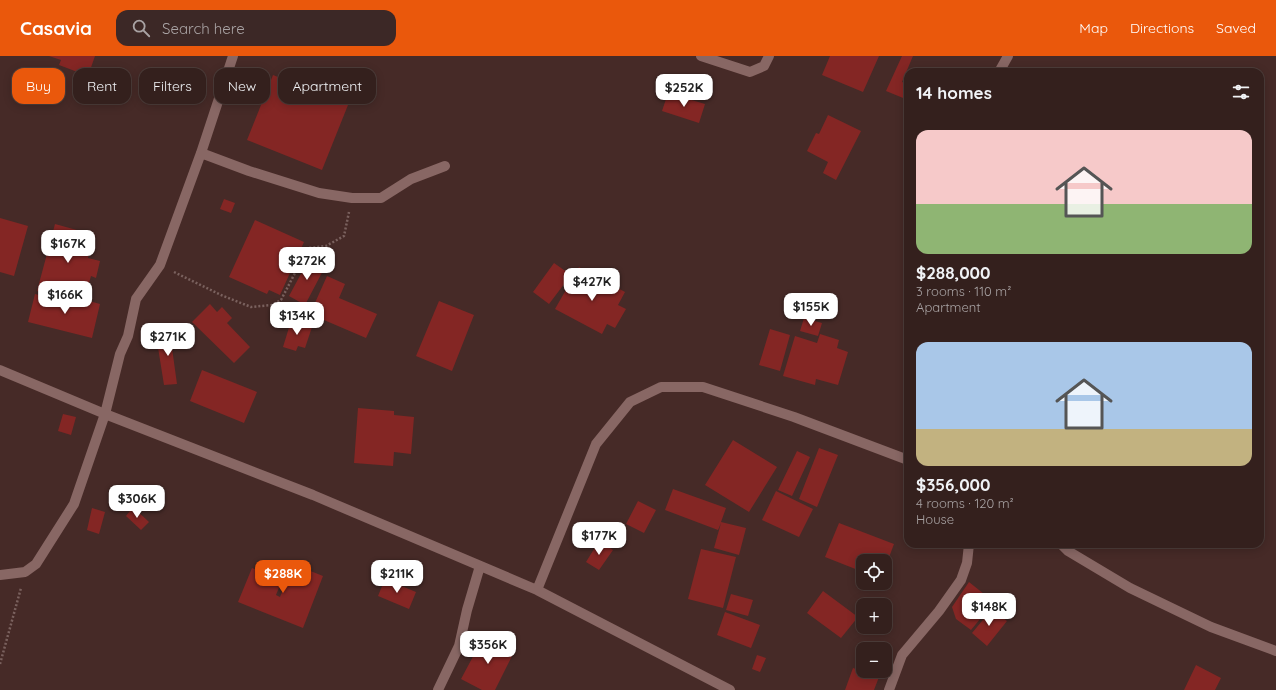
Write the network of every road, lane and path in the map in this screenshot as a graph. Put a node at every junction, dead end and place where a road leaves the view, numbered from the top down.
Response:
1 (233, 56) edge
2 (701, 56) edge
3 (769, 56) edge
4 (1008, 56) edge
5 (1001, 68) edge
6 (201, 153) junction
7 (445, 166) dead end
8 (352, 198) junction
9 (160, 265) junction
10 (0, 370) edge
11 (105, 414) junction
12 (904, 458) edge
13 (969, 548) edge
14 (1065, 548) edge
15 (480, 566) junction
16 (25, 572) junction
17 (0, 575) edge
18 (537, 590) junction
19 (1276, 651) edge
20 (0, 664) edge
21 (438, 690) edge
22 (730, 690) edge
23 (889, 690) edge

1 - 6 street
2 - 3 street
4 - 5 street
6 - 8 street
6 - 9 street
7 - 8 street
8 - 9 path
9 - 11 street
10 - 11 street
11 - 15 street
11 - 16 street
12 - 18 street
13 - 23 street
14 - 19 street
15 - 18 street
15 - 21 street
16 - 17 street
16 - 20 path
18 - 22 street

